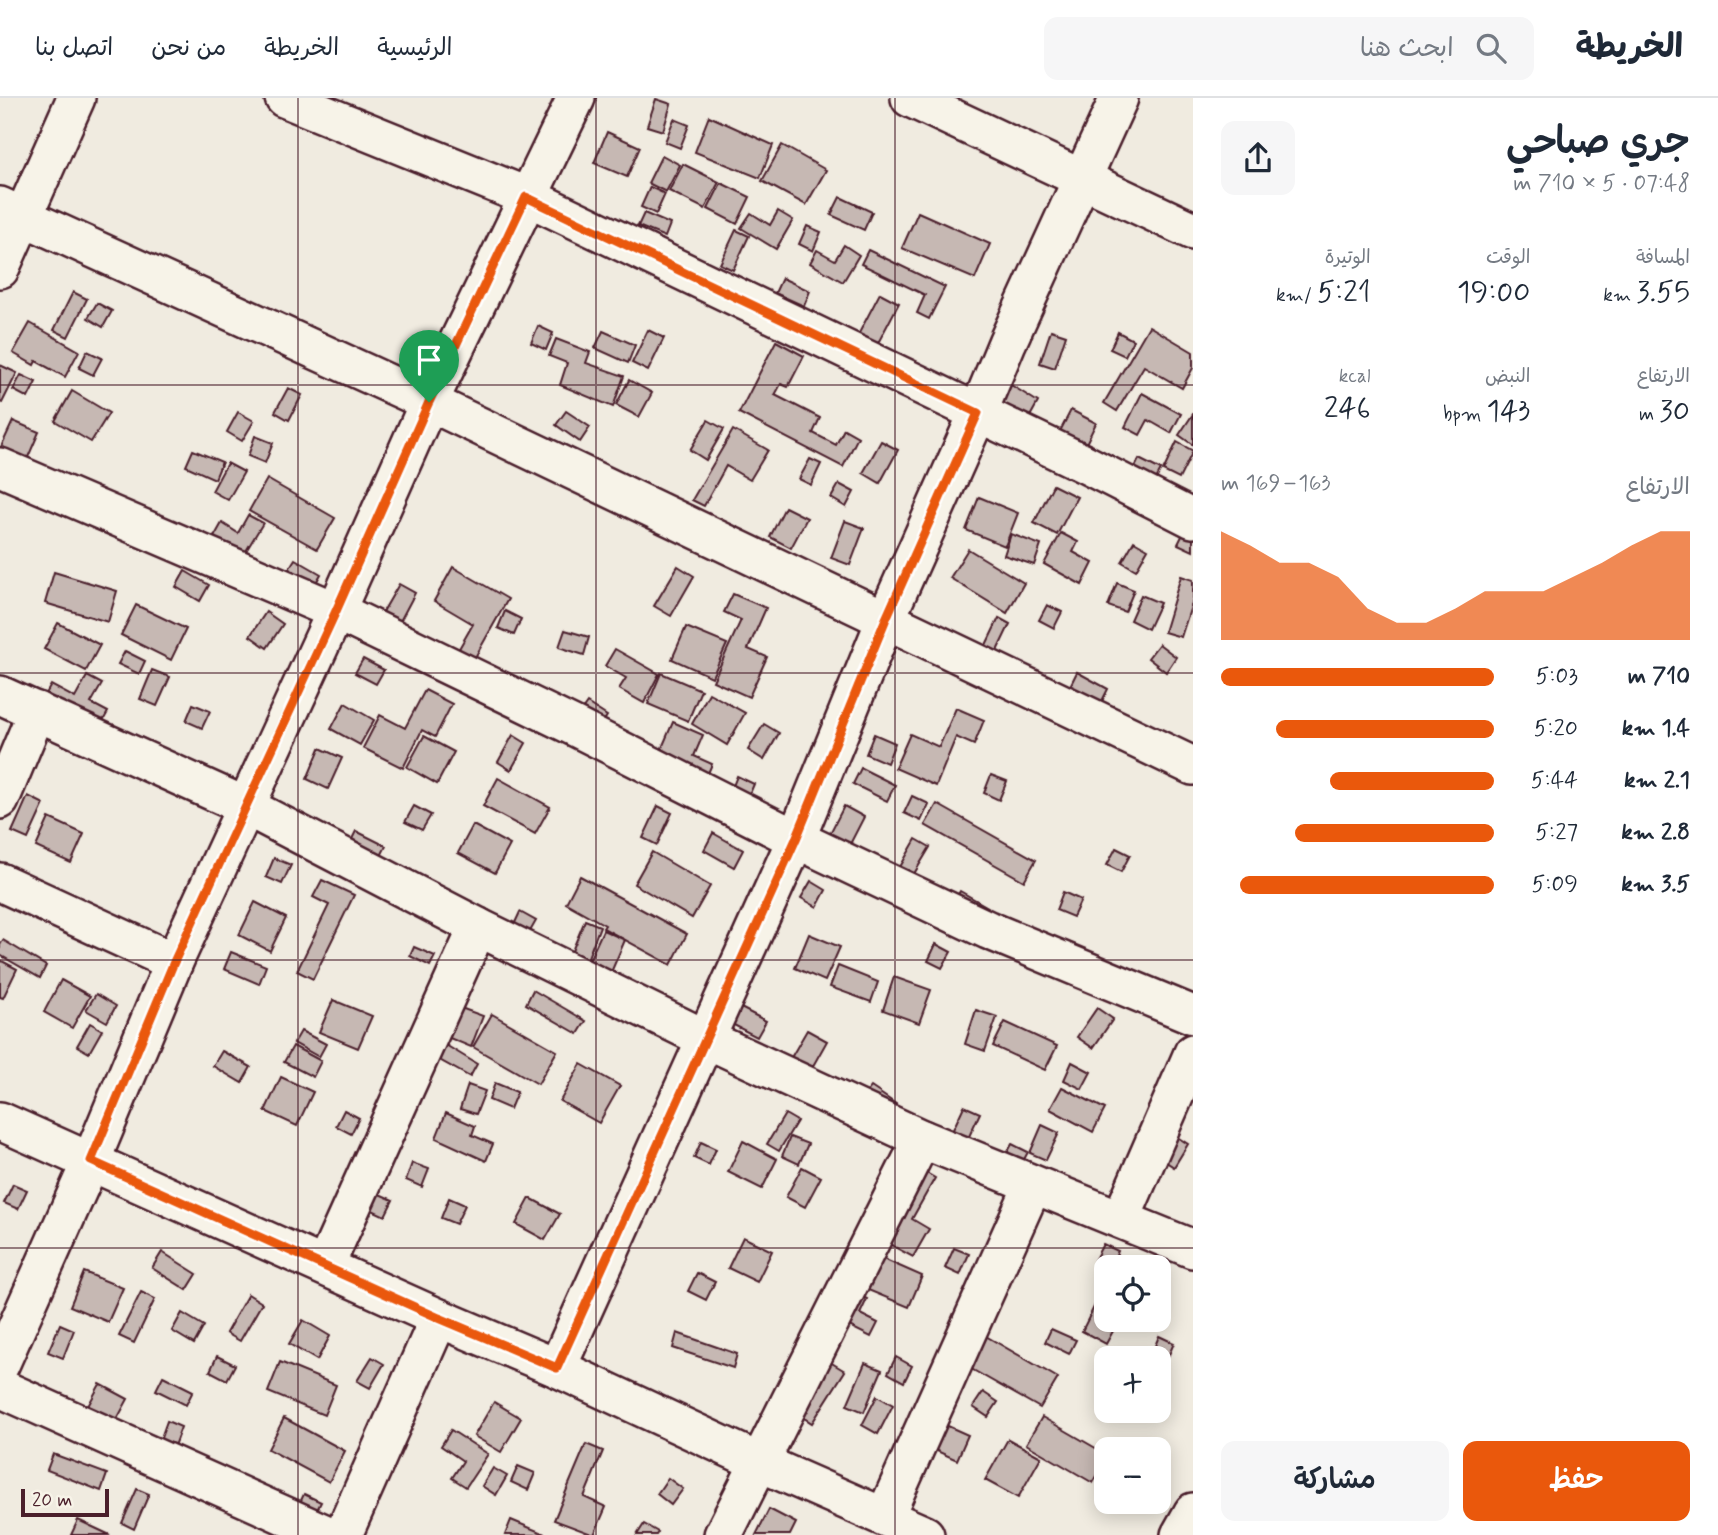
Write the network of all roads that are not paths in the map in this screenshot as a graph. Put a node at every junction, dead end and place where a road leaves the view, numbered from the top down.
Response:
1 (76, 98) edge
2 (284, 98) edge
3 (576, 98) edge
4 (910, 98) edge
5 (1119, 98) edge
6 (948, 106) edge
7 (1082, 180) junction
8 (526, 197) junction
9 (12, 211) edge
10 (1193, 231) edge
11 (0, 269) edge
12 (429, 402) junction
13 (978, 413) junction
14 (0, 467) edge
15 (1193, 519) edge
16 (336, 611) junction
17 (885, 621) junction
18 (0, 695) edge
19 (37, 710) junction
20 (1193, 766) edge
21 (0, 800) edge
22 (245, 806) junction
23 (796, 839) junction
24 (0, 882) edge
25 (478, 927) junction
26 (174, 962) junction
27 (1193, 1014) edge
28 (704, 1038) junction
29 (1193, 1053) edge
30 (0, 1121) edge
31 (922, 1139) junction
32 (91, 1161) junction
33 (1033, 1185) junction
34 (1121, 1219) junction
35 (1193, 1249) edge
36 (325, 1266) junction
37 (439, 1318) junction
38 (0, 1365) edge
39 (557, 1368) junction
40 (0, 1388) edge
41 (759, 1462) junction
42 (1193, 1512) edge
43 (885, 1516) junction
44 (328, 1535) edge
45 (343, 1535) edge
46 (723, 1535) edge
47 (925, 1535) edge
48 (1180, 1535) edge

1 - 9 street
2 - 8 street
3 - 8 street
4 - 6 street
5 - 7 street
6 - 7 street
7 - 10 street
7 - 13 street
8 - 12 street
8 - 13 street
9 - 11 street
9 - 12 street
12 - 16 street
12 - 17 street
13 - 15 street
13 - 17 street
14 - 16 street
16 - 22 street
16 - 23 street
17 - 20 street
17 - 23 street
18 - 19 street
19 - 21 street
19 - 22 street
22 - 25 street
22 - 26 street
23 - 27 street
23 - 28 street
24 - 26 street
25 - 28 street
25 - 36 street
26 - 32 street
28 - 31 street
28 - 39 street
29 - 34 street
30 - 32 street
31 - 33 street
31 - 41 street
32 - 36 street
32 - 38 street
33 - 34 street
33 - 43 street
34 - 35 street
36 - 37 street
37 - 39 street
37 - 45 street
39 - 41 street
40 - 44 street
41 - 43 street
41 - 46 street
42 - 48 street
43 - 47 street

